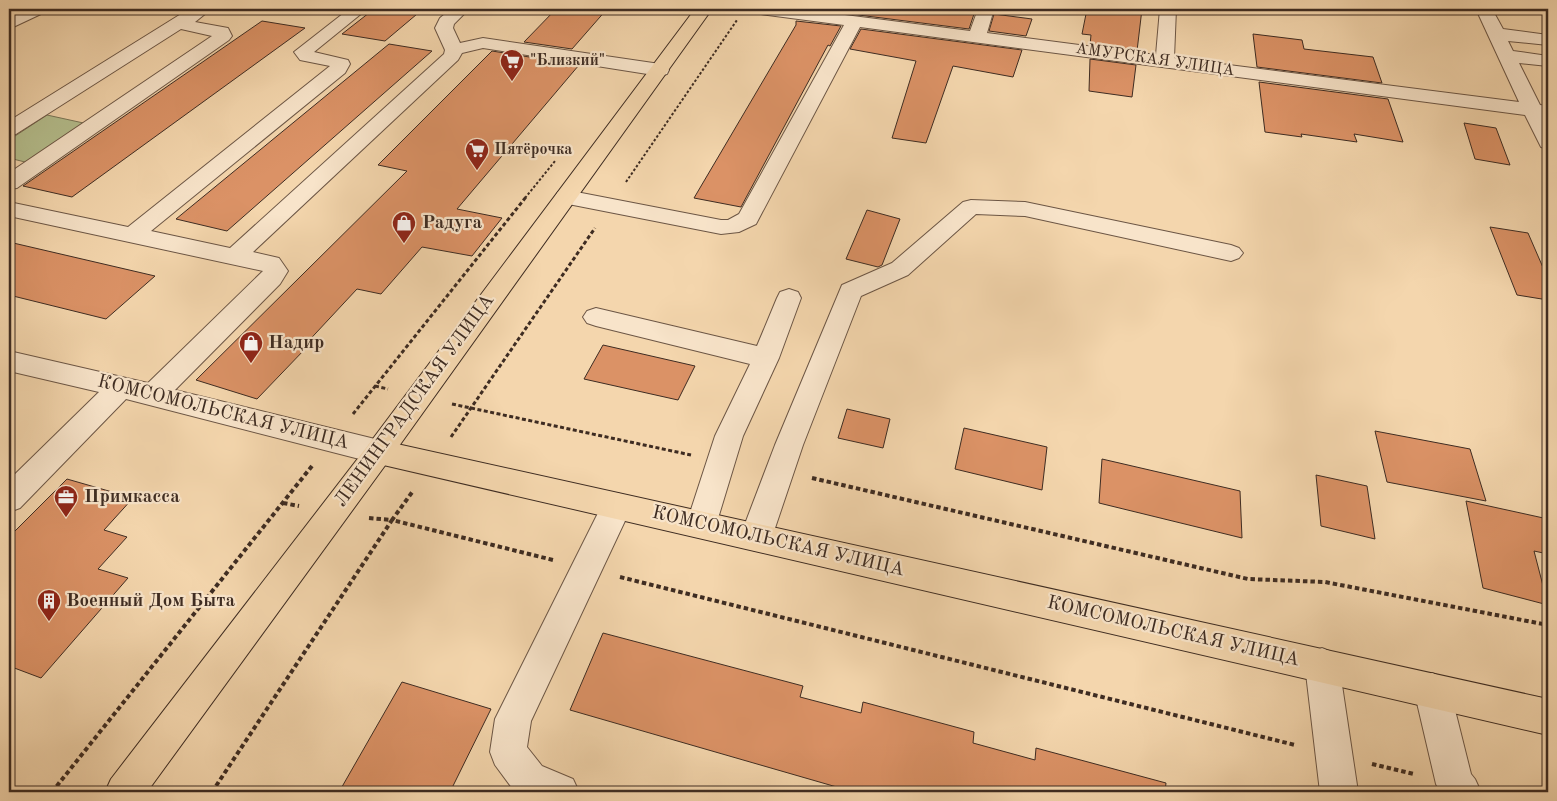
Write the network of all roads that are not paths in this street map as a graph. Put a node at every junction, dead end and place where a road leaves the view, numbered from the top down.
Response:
1 (37, 9) edge
2 (359, 9) edge
3 (461, 9) edge
4 (704, 9) edge
5 (761, 9) edge
6 (986, 9) edge
7 (1168, 9) edge
8 (1484, 9) edge
9 (799, 11) edge
10 (193, 13) edge
11 (855, 20) junction
12 (9, 24) edge
13 (1496, 34) junction
14 (977, 36) junction
15 (1548, 40) edge
16 (454, 50) junction
17 (1507, 56) junction
18 (1165, 61) junction
19 (1548, 61) edge
20 (660, 70) junction
21 (1540, 111) edge
22 (9, 130) edge
23 (1548, 143) edge
24 (9, 183) edge
25 (566, 197) junction
26 (9, 209) edge
27 (131, 236) junction
28 (1231, 253) dead end
29 (235, 256) junction
30 (789, 298) dead end
31 (596, 317) dead end
32 (766, 358) junction
33 (9, 362) edge
34 (121, 387) junction
35 (153, 395) junction
36 (379, 452) junction
37 (9, 499) edge
38 (617, 506) junction
39 (701, 525) junction
40 (756, 538) junction
41 (1322, 665) junction
42 (1432, 690) junction
43 (1548, 717) edge
44 (1458, 788) edge
45 (124, 792) edge
46 (560, 792) edge
47 (1339, 792) edge

1 - 12 street
2 - 27 street
3 - 16 street
4 - 20 main road, ЛЕНИНГРАДСКАЯ УЛИЦА
5 - 9 street, АМУРСКАЯ УЛИЦА
6 - 14 street
7 - 18 street
8 - 13 street
9 - 11 street, АМУРСКАЯ УЛИЦА
10 - 22 street
10 - 24 street
11 - 14 street, АМУРСКАЯ УЛИЦА
11 - 25 street
13 - 15 street
13 - 17 street
14 - 18 street, АМУРСКАЯ УЛИЦА
16 - 20 street
16 - 29 street
17 - 19 street
17 - 21 street
18 - 21 street, АМУРСКАЯ УЛИЦА
20 - 25 main road, ЛЕНИНГРАДСКАЯ УЛИЦА
21 - 23 street
25 - 36 main road, ЛЕНИНГРАДСКАЯ УЛИЦА
26 - 27 street
27 - 29 street
28 - 40 street
29 - 35 street
30 - 32 street
31 - 32 street
32 - 39 street
33 - 34 street, КОМСОМОЛЬСКАЯ УЛИЦА
34 - 35 street, КОМСОМОЛЬСКАЯ УЛИЦА
34 - 37 street
35 - 36 street, КОМСОМОЛЬСКАЯ УЛИЦА
36 - 38 main road, КОМСОМОЛЬСКАЯ УЛИЦА
36 - 45 main road, ЛЕНИНГРАДСКАЯ УЛИЦА
38 - 39 main road, КОМСОМОЛЬСКАЯ УЛИЦА
38 - 46 street
39 - 40 main road, КОМСОМОЛЬСКАЯ УЛИЦА
40 - 41 main road, КОМСОМОЛЬСКАЯ УЛИЦА
41 - 42 main road, КОМСОМОЛЬСКАЯ УЛИЦА
41 - 47 street
42 - 43 main road, КОМСОМОЛЬСКАЯ УЛИЦА
42 - 44 street

